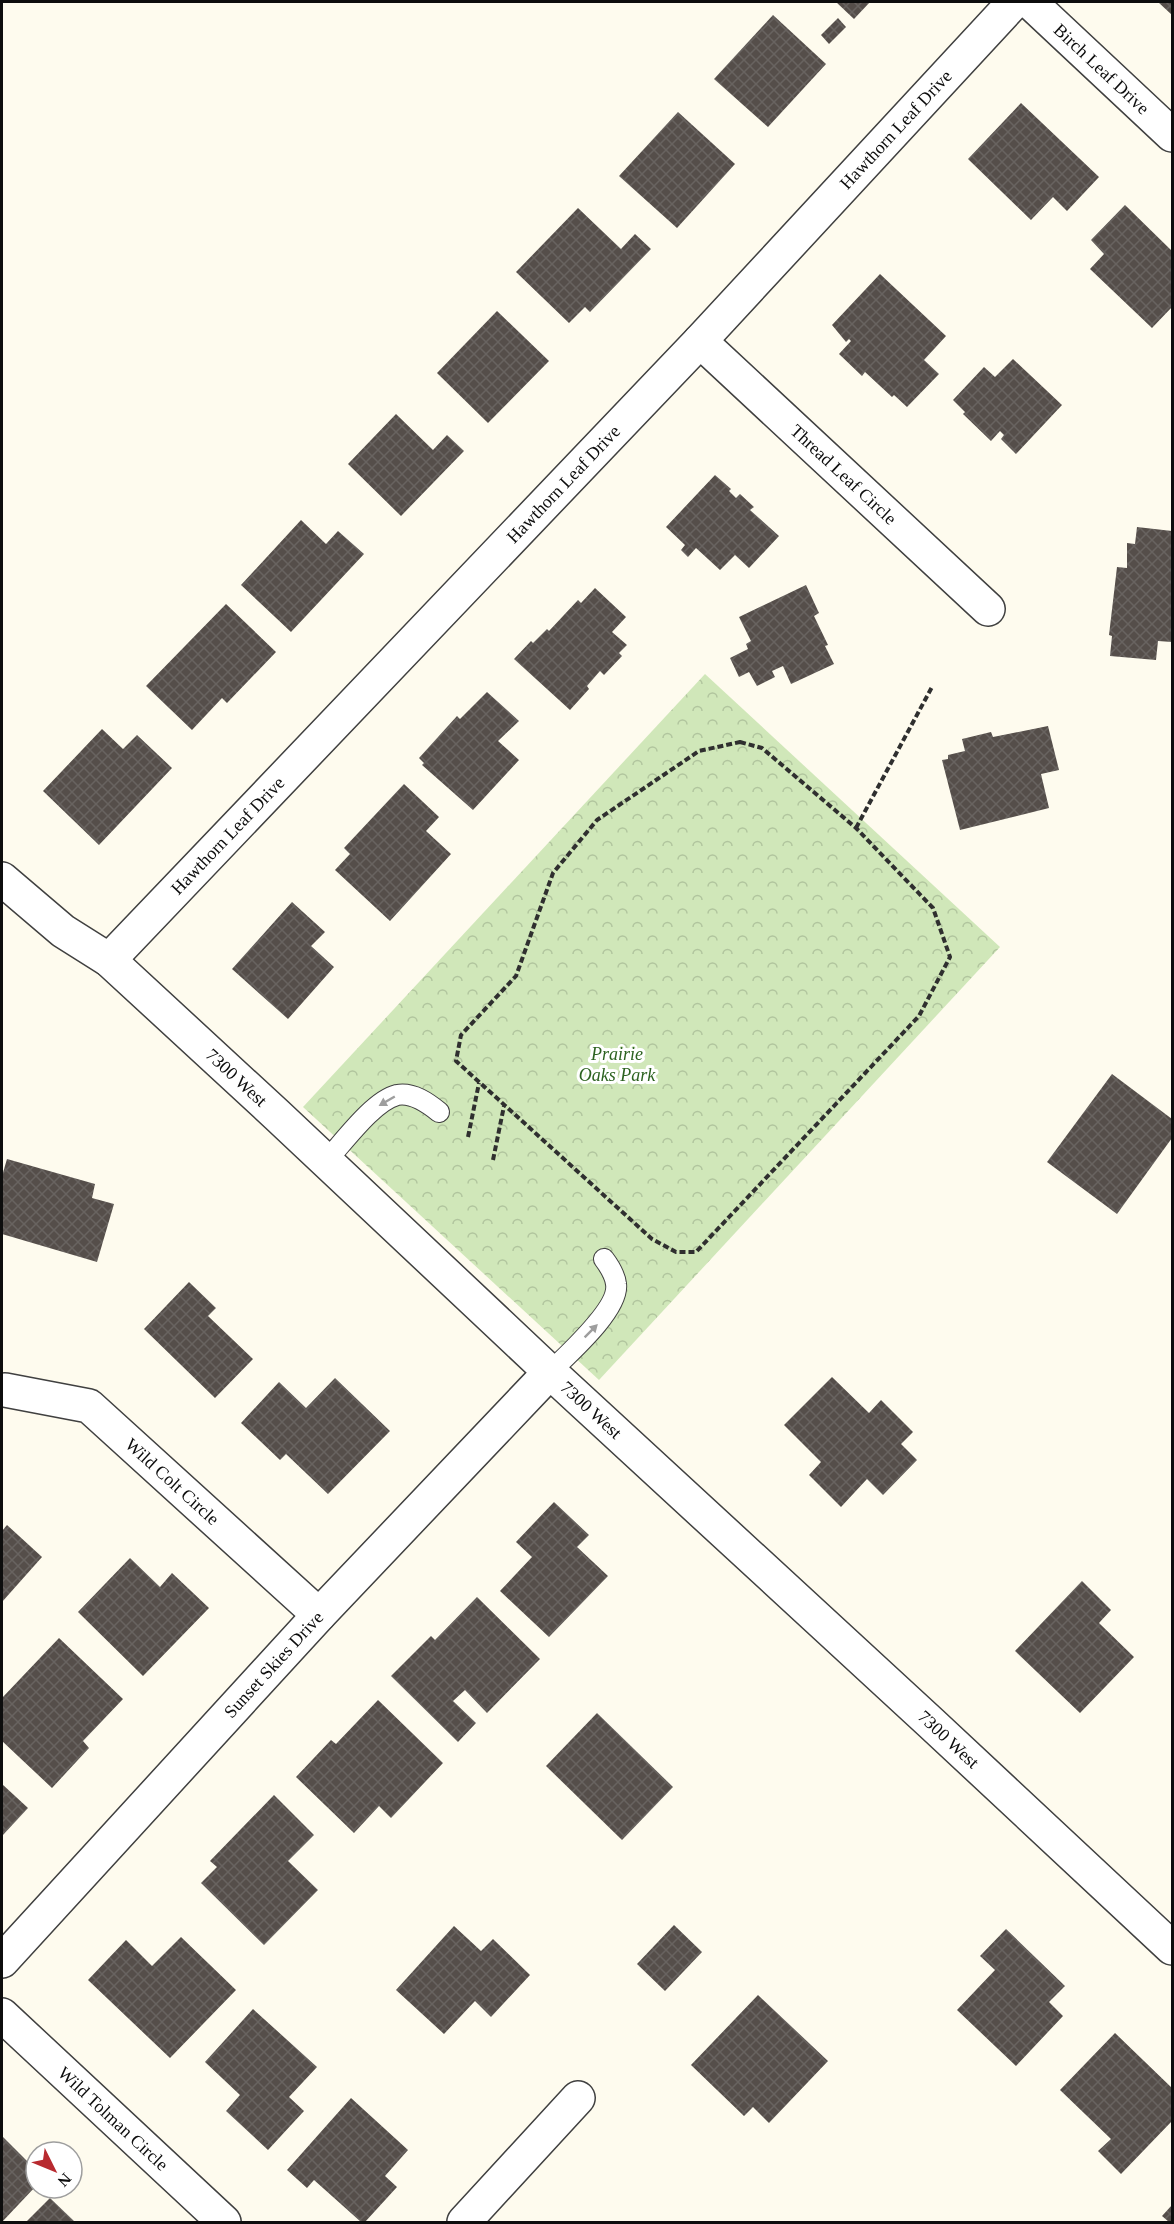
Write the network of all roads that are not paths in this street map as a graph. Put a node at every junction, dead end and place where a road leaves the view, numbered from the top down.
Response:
1 (1014, 2) edge
2 (1030, 2) edge
3 (1173, 135) edge
4 (700, 341) junction
5 (988, 609) dead end
6 (2, 879) edge
7 (109, 960) junction
8 (439, 1112) dead end
9 (326, 1161) junction
10 (604, 1259) dead end
11 (550, 1372) junction
12 (5, 1390) dead end
13 (319, 1615) junction
14 (1173, 1948) edge
15 (2, 1961) edge
16 (2, 2015) edge
17 (578, 2098) dead end
18 (224, 2223) edge
19 (464, 2223) edge

1 - 4 street, Hawthorn Leaf Drive
2 - 3 street, Birch Leaf Drive
4 - 5 street, Thread Leaf Circle
4 - 7 street, Hawthorn Leaf Drive
6 - 7 street, 7300 West
7 - 9 street, 7300 West
8 -> 9 lane
9 - 11 street, 7300 West
11 -> 10 lane
11 - 13 street, Sunset Skies Drive
11 - 14 street, 7300 West
12 - 13 street, Wild Colt Circle
13 - 15 street, Sunset Skies Drive
16 - 18 street, Wild Tolman Circle
17 - 19 street

